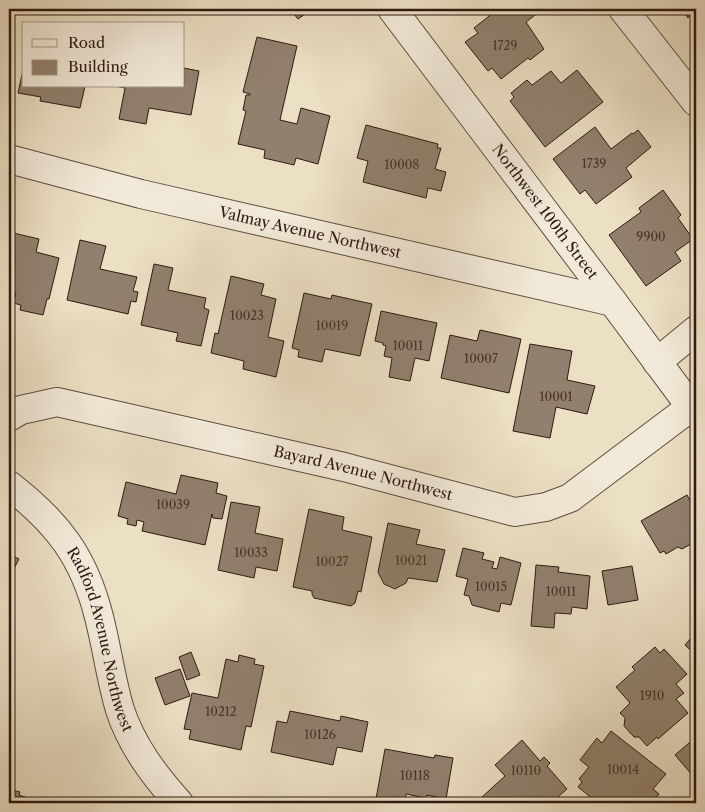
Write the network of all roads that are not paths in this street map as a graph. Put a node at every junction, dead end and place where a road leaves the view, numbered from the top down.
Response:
1 (392, 9) edge
2 (623, 9) edge
3 (696, 102) edge
4 (9, 159) edge
5 (613, 302) junction
6 (696, 330) edge
7 (657, 362) junction
8 (694, 411) edge
9 (9, 417) edge
10 (9, 485) edge
11 (179, 803) edge

1 - 5 street, Northwest 100th Street
2 - 3 street
4 - 5 street, Valmay Avenue Northwest
5 - 7 street, Northwest 100th Street
6 - 7 street
7 - 8 street, Northwest 100th Street
8 - 9 street, Bayard Avenue Northwest
10 - 11 street, Radford Avenue Northwest

